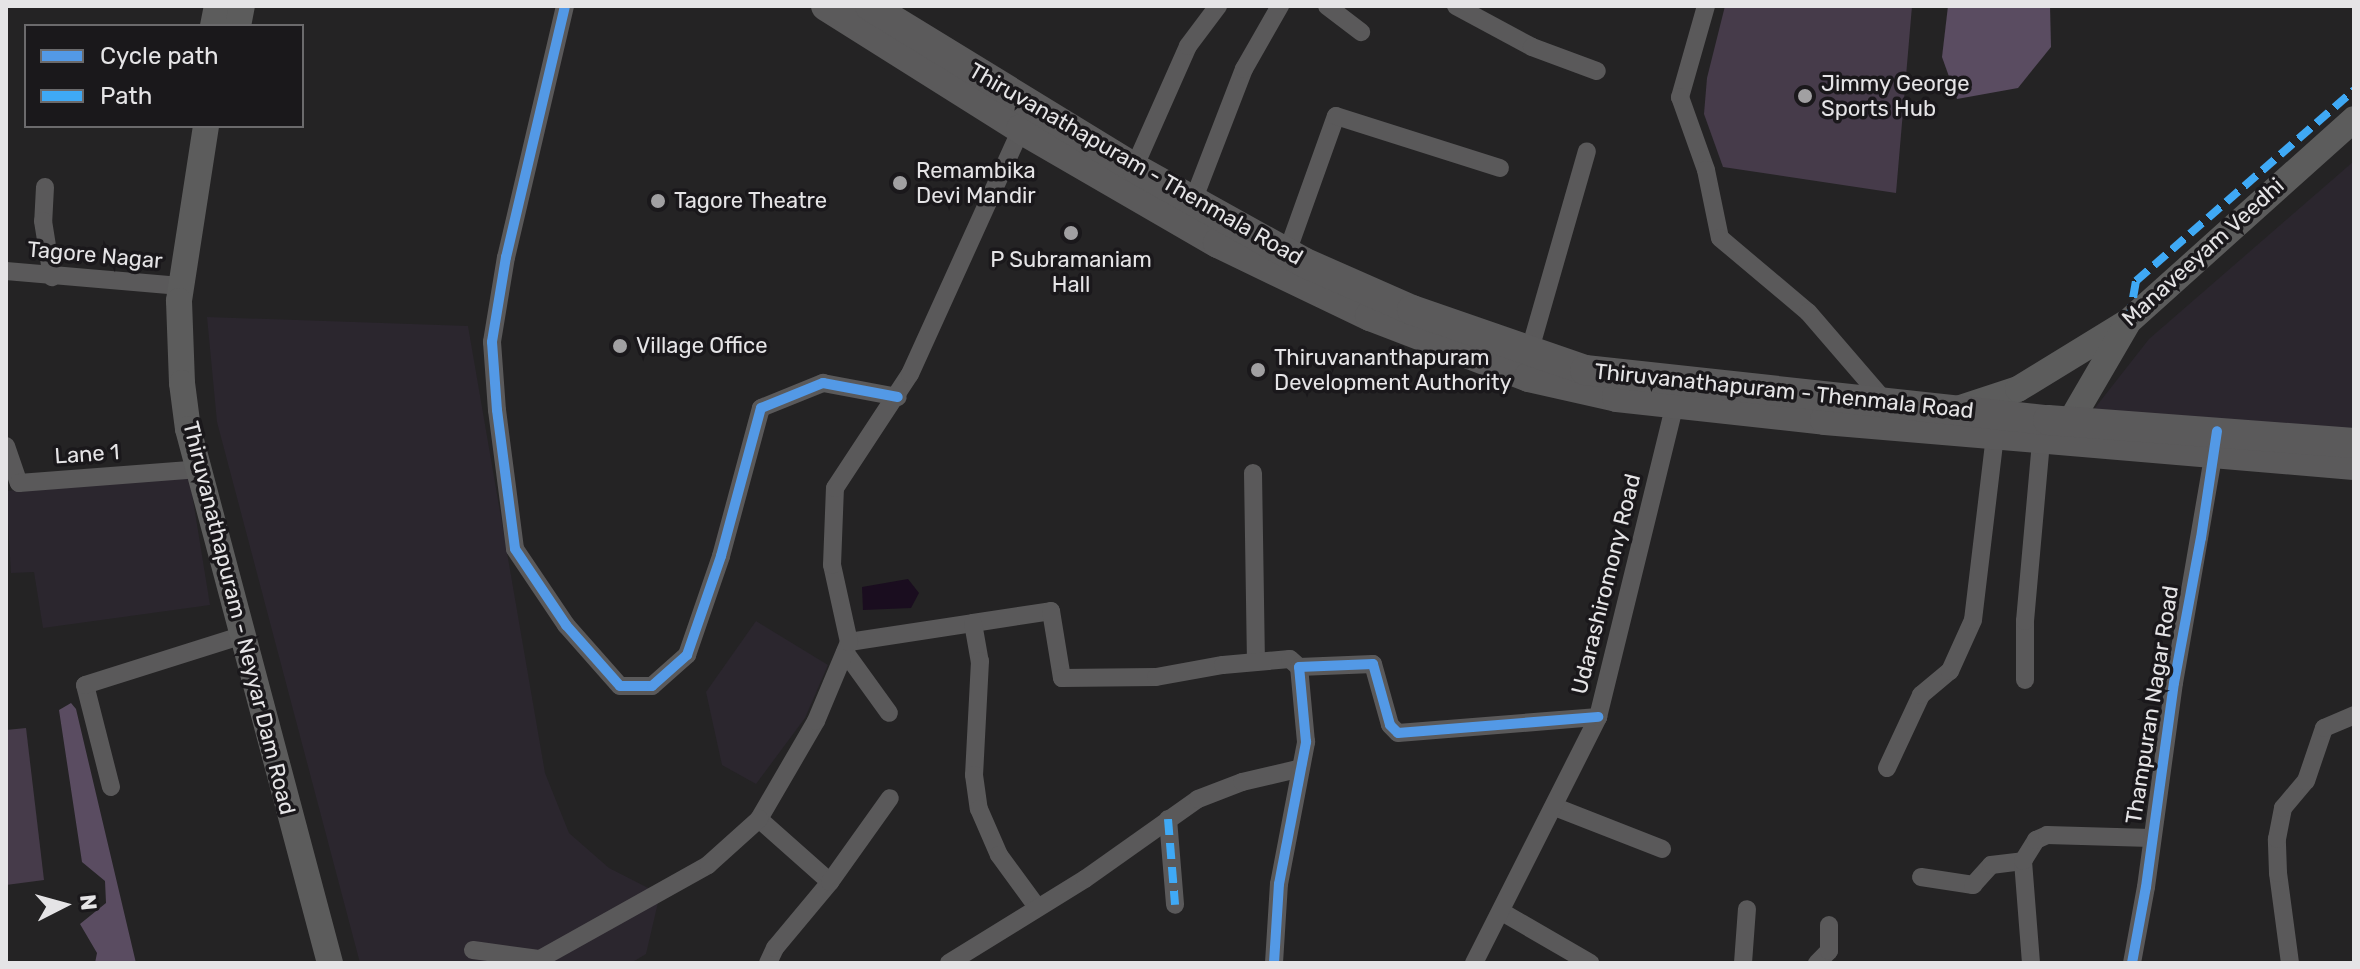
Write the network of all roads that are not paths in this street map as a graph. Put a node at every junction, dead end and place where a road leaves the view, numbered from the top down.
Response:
1 (565, 6) edge
2 (826, 6) edge
3 (870, 6) edge
4 (1218, 6) edge
5 (1280, 6) edge
6 (1327, 6) edge
7 (1706, 6) edge
8 (1461, 10) edge
9 (1361, 32) dead end
10 (1597, 71) dead end
11 (2354, 119) edge
12 (206, 128) edge
13 (1021, 129) junction
14 (1587, 151) dead end
15 (1134, 168) junction
16 (1500, 168) dead end
17 (45, 187) dead end
18 (1193, 201) junction
19 (1282, 264) junction
20 (6, 271) edge
21 (52, 277) junction
22 (180, 286) junction
23 (2129, 321) junction
24 (1526, 363) junction
25 (1678, 392) junction
26 (898, 397) junction
27 (1883, 399) junction
28 (1955, 410) junction
29 (1995, 435) junction
30 (2059, 435) junction
31 (2215, 442) junction
32 (2354, 443) edge
33 (6, 446) edge
34 (2354, 465) edge
35 (199, 469) junction
36 (1253, 473) dead end
37 (973, 623) junction
38 (244, 635) junction
39 (847, 647) junction
40 (1256, 662) junction
41 (1299, 667) junction
42 (2025, 680) dead end
43 (889, 713) dead end
44 (2354, 715) edge
45 (1598, 717) junction
46 (1887, 768) dead end
47 (1298, 769) junction
48 (111, 787) dead end
49 (890, 798) dead end
50 (1555, 807) junction
51 (759, 819) junction
52 (1168, 819) junction
53 (2151, 838) junction
54 (1662, 849) dead end
55 (2023, 861) junction
56 (1921, 877) dead end
57 (830, 882) junction
58 (1175, 905) dead end
59 (1037, 907) junction
60 (1747, 909) dead end
61 (1502, 912) junction
62 (1829, 925) dead end
63 (473, 950) dead end
64 (330, 963) edge
65 (768, 963) edge
66 (951, 963) edge
67 (1274, 963) edge
68 (1474, 963) edge
69 (1590, 963) edge
70 (1743, 963) edge
71 (1817, 963) edge
72 (2031, 963) edge
73 (2132, 963) edge
74 (2290, 963) edge

1 - 26 street
2 - 13 main road
3 - 15 main road, Thiruvanathapuram - Thenmala Road
4 - 15 street
5 - 18 street
6 - 9 street
7 - 27 street
8 - 10 street
11 - 23 main road, Manaveeyam Veedhi
12 - 22 main road, Thiruvanathapuram - Neyyar Dam Road
13 - 19 main road
13 - 26 street
14 - 24 street
15 - 18 main road, Thiruvanathapuram - Thenmala Road
16 - 19 street
17 - 21 street
18 - 19 main road, Thiruvanathapuram - Thenmala Road
19 - 24 main road
20 - 21 street, Tagore Nagar
21 - 22 street, Tagore Nagar
22 - 35 main road, Thiruvanathapuram - Neyyar Dam Road
23 - 28 main road, Manaveeyam Veedhi
23 - 30 main road
24 - 25 main road
25 - 27 main road, Thiruvanathapuram - Thenmala Road
25 - 29 main road
25 - 45 street, Udarashiromony Road
26 - 39 street
27 - 28 main road, Thiruvanathapuram - Thenmala Road
28 - 30 main road, Thiruvanathapuram - Thenmala Road
29 - 30 main road
29 - 46 street
30 - 31 main road
30 - 42 street
31 - 32 main road
31 - 34 main road
31 - 53 street, Thampuran Nagar Road
33 - 35 street, Lane 1
35 - 38 main road, Thiruvanathapuram - Neyyar Dam Road
36 - 40 street
37 - 39 street
37 - 40 street
37 - 59 street
38 - 48 street
38 - 64 main road, Thiruvanathapuram - Neyyar Dam Road
39 - 43 street
39 - 51 street
40 - 41 street
41 - 45 street
41 - 47 street
44 - 74 street
45 - 50 street, Udarashiromony Road
47 - 52 street
47 - 67 street
49 - 57 street
50 - 54 street
50 - 61 street, Udarashiromony Road
51 - 57 street
51 - 63 street
52 - 58 street
52 - 59 street
53 - 55 street
53 - 73 street, Thampuran Nagar Road
55 - 56 street
55 - 72 street
57 - 65 street
59 - 66 street
60 - 70 street
61 - 68 street, Udarashiromony Road
61 - 69 street
62 - 71 street

